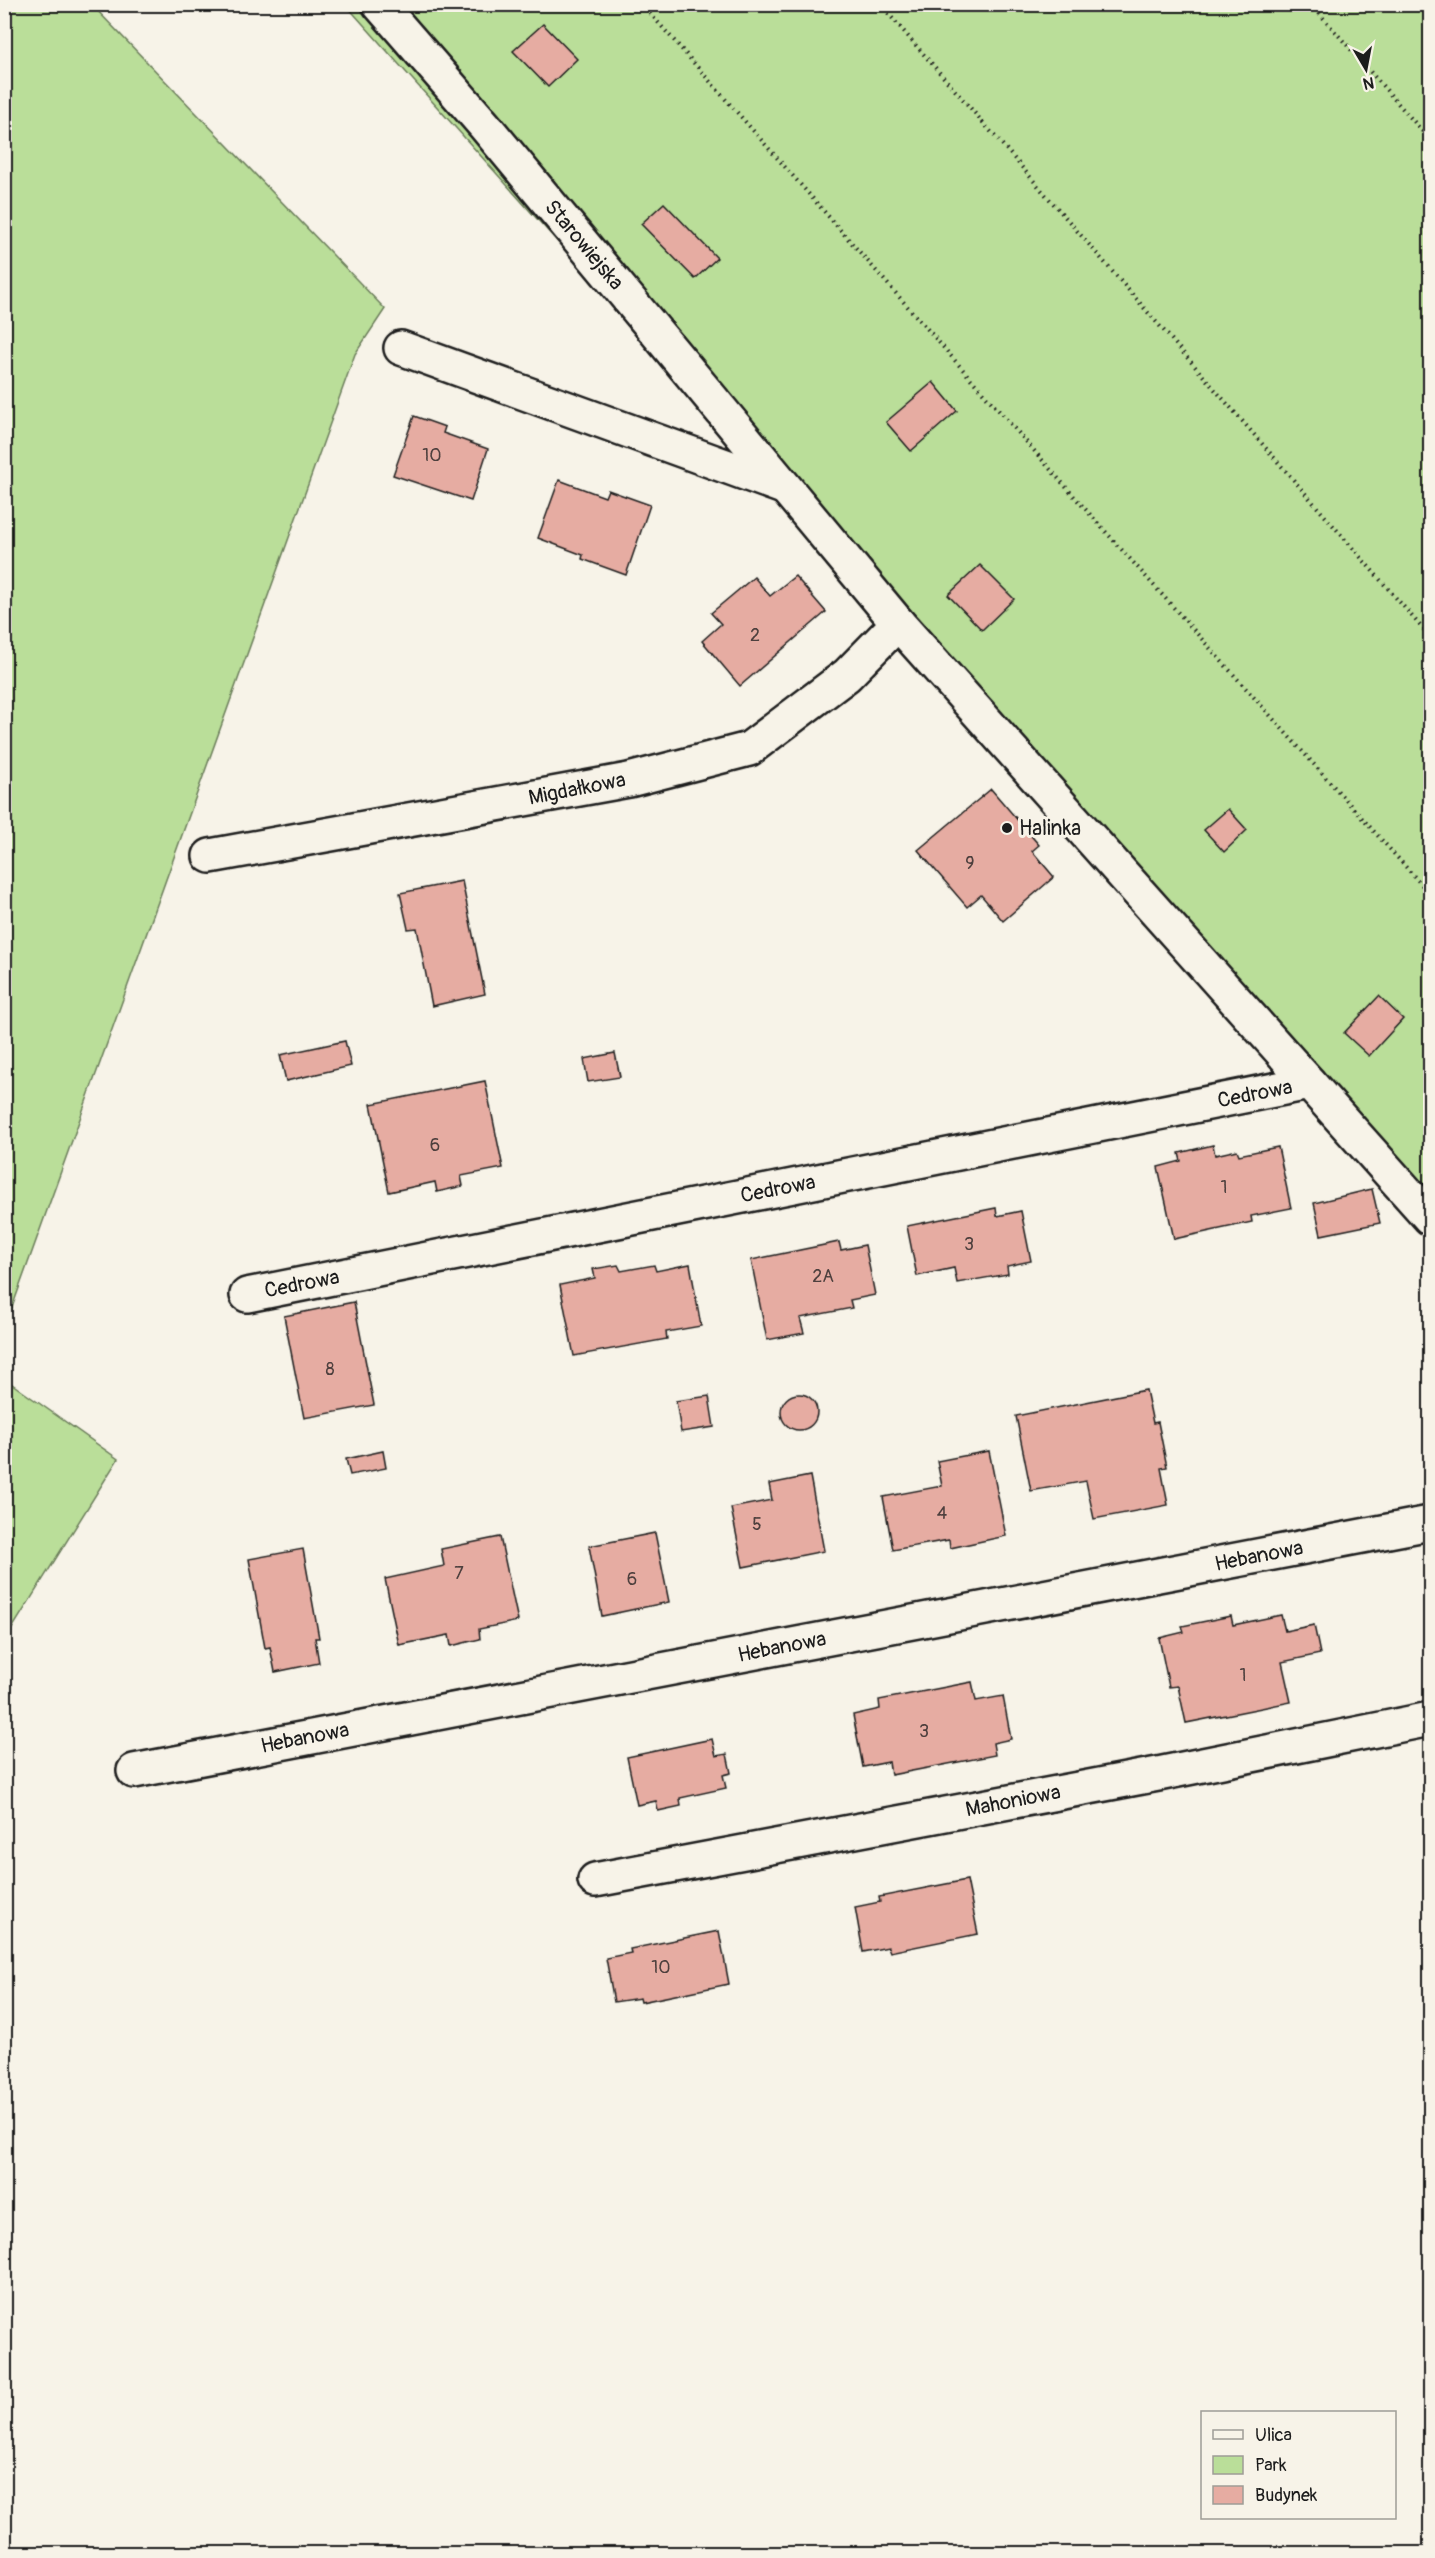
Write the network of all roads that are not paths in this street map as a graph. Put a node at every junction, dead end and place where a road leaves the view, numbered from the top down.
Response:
1 (379, 4) edge
2 (401, 348) dead end
3 (785, 487) junction
4 (898, 623) junction
5 (210, 856) dead end
6 (1310, 1083) junction
7 (1431, 1218) edge
8 (247, 1295) dead end
9 (1431, 1523) edge
10 (1431, 1719) edge
11 (134, 1772) dead end
12 (595, 1880) dead end

1 - 3 street, Starowiejska
2 - 3 street
3 - 4 street, Starowiejska
4 - 5 street, Migdałkowa
4 - 6 street, Starowiejska
6 - 7 street, Starowiejska
6 - 8 street, Cedrowa
9 - 11 street, Hebanowa
10 - 12 street, Mahoniowa

